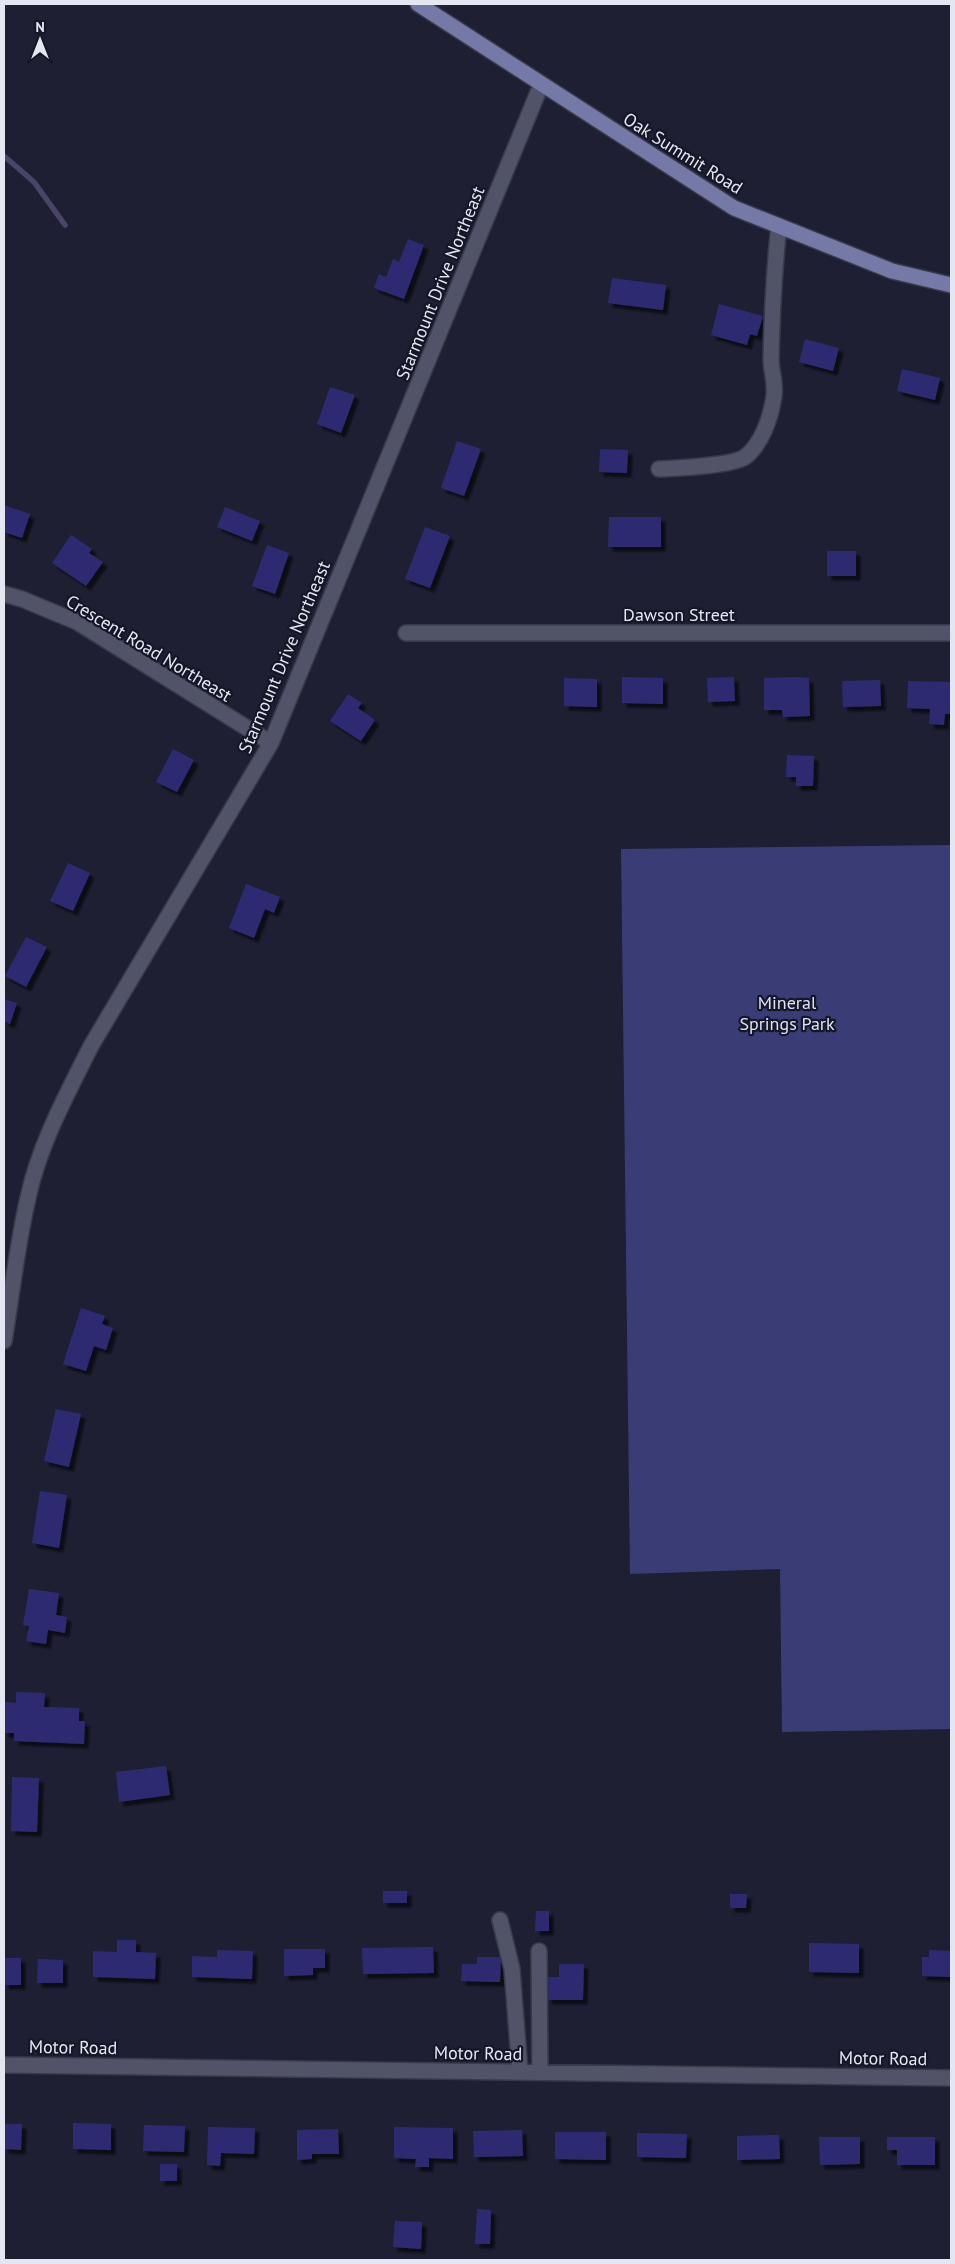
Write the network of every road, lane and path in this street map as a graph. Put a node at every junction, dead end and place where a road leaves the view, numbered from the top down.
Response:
1 (418, 4) edge
2 (541, 85) junction
3 (779, 226) junction
4 (951, 285) edge
5 (659, 469) dead end
6 (4, 594) edge
7 (406, 633) dead end
8 (951, 633) edge
9 (271, 743) junction
10 (4, 1341) edge
11 (500, 1920) dead end
12 (540, 1951) dead end
13 (4, 2065) edge
14 (520, 2072) junction
15 (540, 2072) junction
16 (951, 2078) edge

1 - 2 main road, Oak Summit Road
2 - 3 main road, Oak Summit Road
2 - 9 street, Starmount Drive Northeast
3 - 4 main road, Oak Summit Road
3 - 5 street
6 - 9 street, Crescent Road Northeast
7 - 8 street, Dawson Street
9 - 10 street, Starmount Drive Northeast
11 - 14 street
12 - 15 street
13 - 14 street, Motor Road
14 - 15 street, Motor Road
15 - 16 street, Motor Road

